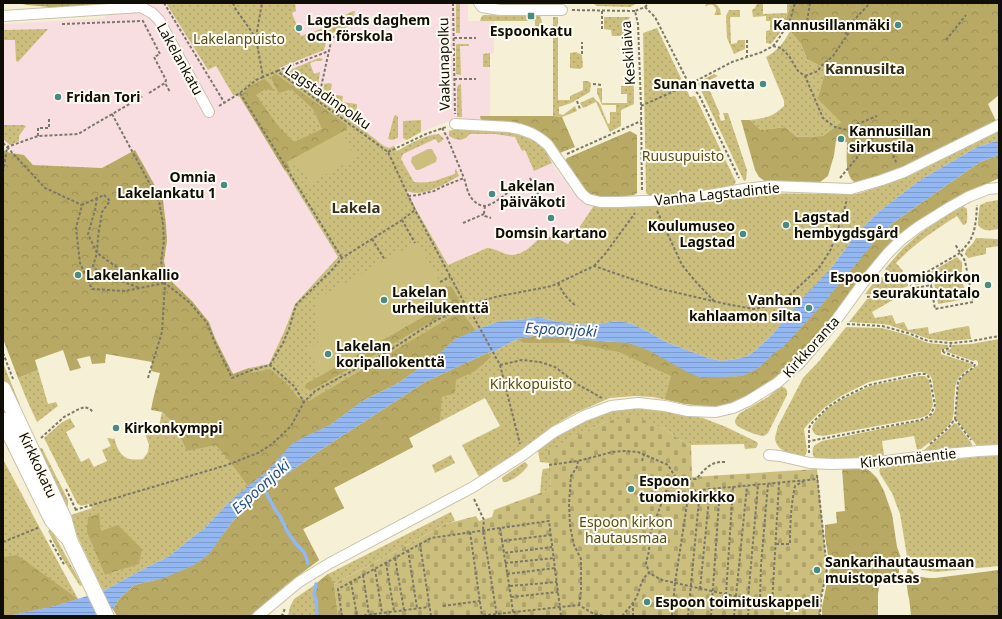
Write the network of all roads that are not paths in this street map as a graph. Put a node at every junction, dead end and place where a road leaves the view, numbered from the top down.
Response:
1 (479, 3) edge
2 (562, 10) road end
3 (3, 16) edge
4 (209, 112) road end
5 (455, 124) road end
6 (999, 125) edge
7 (999, 188) edge
8 (3, 389) edge
9 (3, 420) edge
10 (999, 450) edge
11 (769, 455) dead end
12 (70, 541) junction
13 (264, 614) edge
14 (106, 616) edge

1 - 2 street
3 - 4 street, Lakelankatu
5 - 6 street, Vanha Lagstadintie
7 - 13 street, Kirkkoranta
8 - 12 main road, Kirkkokatu
9 - 12 main road, Kirkkokatu
10 - 11 street, Kirkonmäentie
12 - 14 main road, Kirkkokatu

